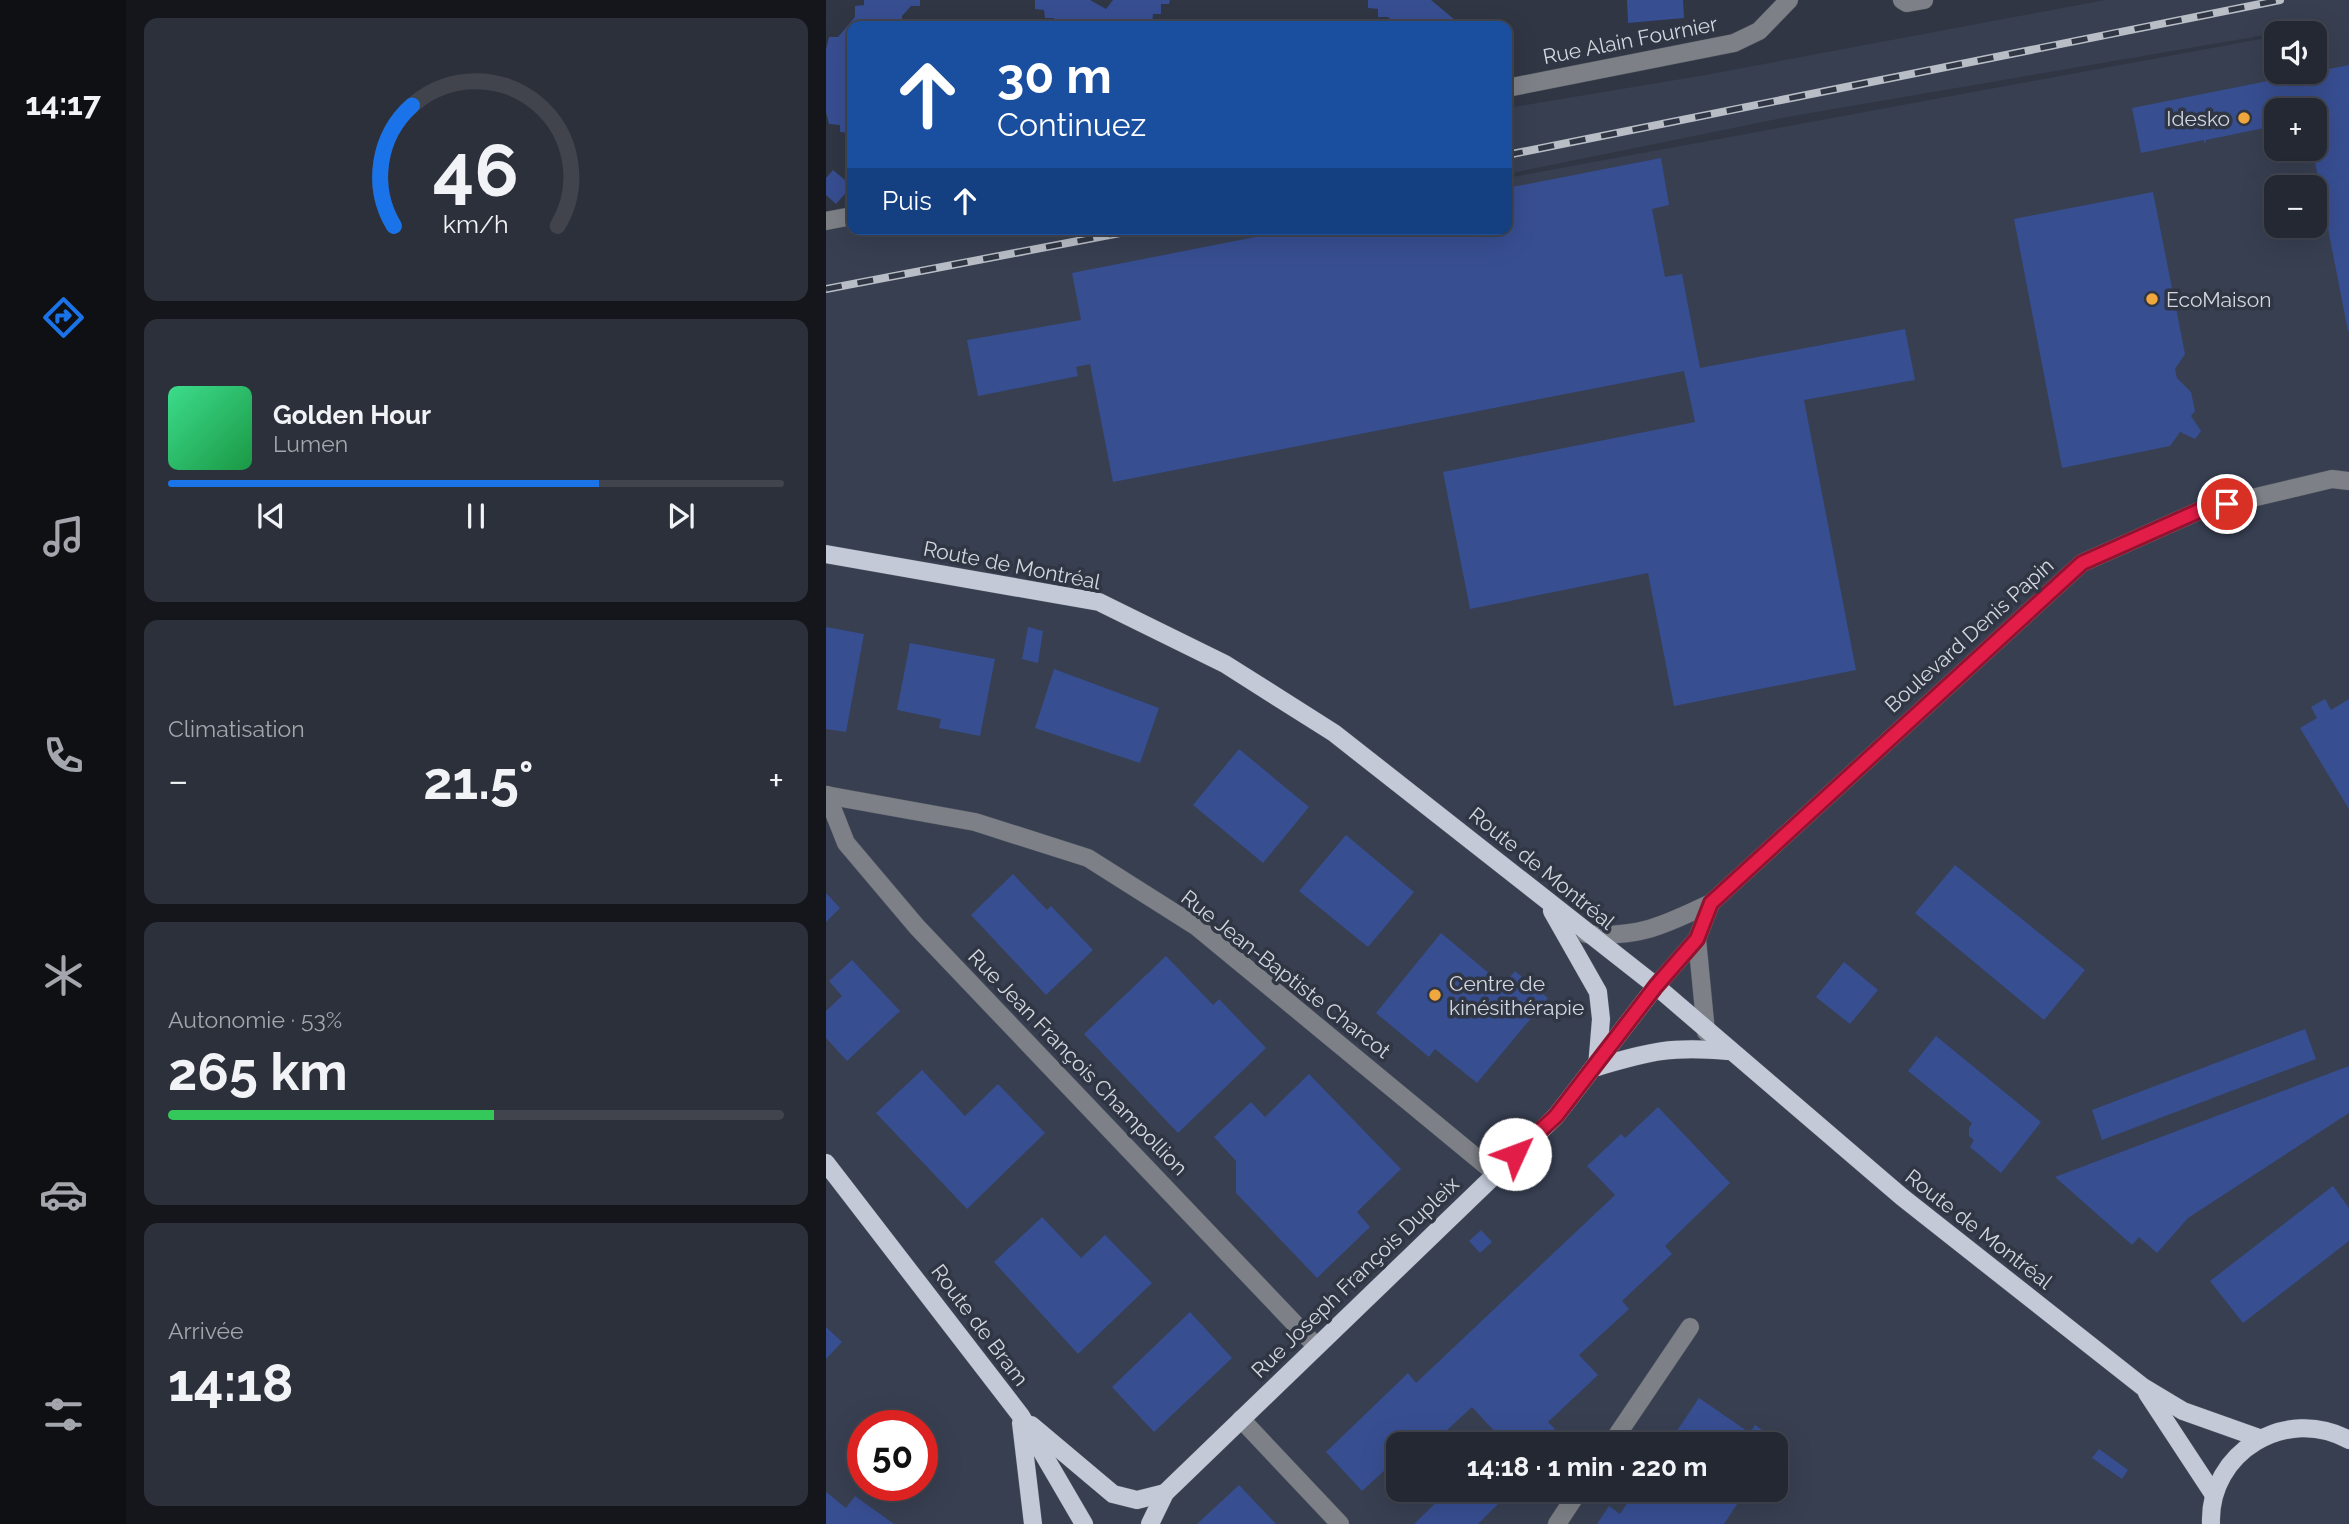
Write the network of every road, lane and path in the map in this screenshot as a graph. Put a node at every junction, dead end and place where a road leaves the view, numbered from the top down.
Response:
1 (1789, 0) edge
2 (1902, 0) edge
3 (1924, 0) edge
4 (1512, 87) edge
5 (847, 217) edge
6 (826, 221) edge
7 (2349, 481) edge
8 (826, 554) edge
9 (826, 795) edge
10 (1711, 903) junction
11 (1548, 904) junction
12 (1586, 934) junction
13 (1697, 939) junction
14 (1656, 986) junction
15 (1706, 1032) junction
16 (1728, 1051) junction
17 (1597, 1066) junction
18 (826, 1163) edge
19 (1495, 1173) junction
20 (1690, 1326) dead end
21 (1316, 1346) junction
22 (2143, 1387) junction
23 (1021, 1416) junction
24 (1241, 1419) junction
25 (1619, 1432) edge
26 (2345, 1434) edge
27 (2259, 1438) junction
28 (1165, 1493) junction
29 (2214, 1495) junction
30 (1571, 1502) edge
31 (1033, 1524) edge
32 (1084, 1524) edge
33 (1150, 1524) edge
34 (1340, 1524) edge
35 (1557, 1524) edge
36 (2211, 1524) edge

1 - 4 street, Rue Alain Fournier
2 - 3 street
5 - 6 street
7 - 10 street, Boulevard Denis Papin
8 - 11 main road, Route de Montréal
9 - 19 street, Rue Jean-Baptiste Charcot
9 - 21 street, Rue Jean François Champollion
10 - 12 street, Boulevard Denis Papin
10 - 13 street, Boulevard Denis Papin
11 - 12 main road, Route de Montréal
11 - 17 main road
12 - 14 main road, Route de Montréal
13 - 14 street, Boulevard Denis Papin
13 - 15 street, Boulevard Denis Papin
14 - 15 main road, Route de Montréal
14 - 17 main road, Rue Joseph François Dupleix
15 - 16 main road, Route de Montréal
16 - 17 main road
16 - 22 main road, Route de Montréal
17 - 19 main road, Rue Joseph François Dupleix
18 - 23 main road, Route de Bram
19 - 21 main road, Rue Joseph François Dupleix
20 - 25 street
21 - 24 main road, Rue Joseph François Dupleix
22 - 27 main road, Route de Montréal
22 - 29 main road, Route de Montréal
23 - 28 main road
23 - 31 main road
23 - 32 main road, Route de Bram
24 - 28 main road, Rue Joseph François Dupleix
24 - 34 street
26 - 27 main road
27 - 29 main road
28 - 33 main road, Rue Joseph François Dupleix
29 - 36 main road
30 - 35 street

